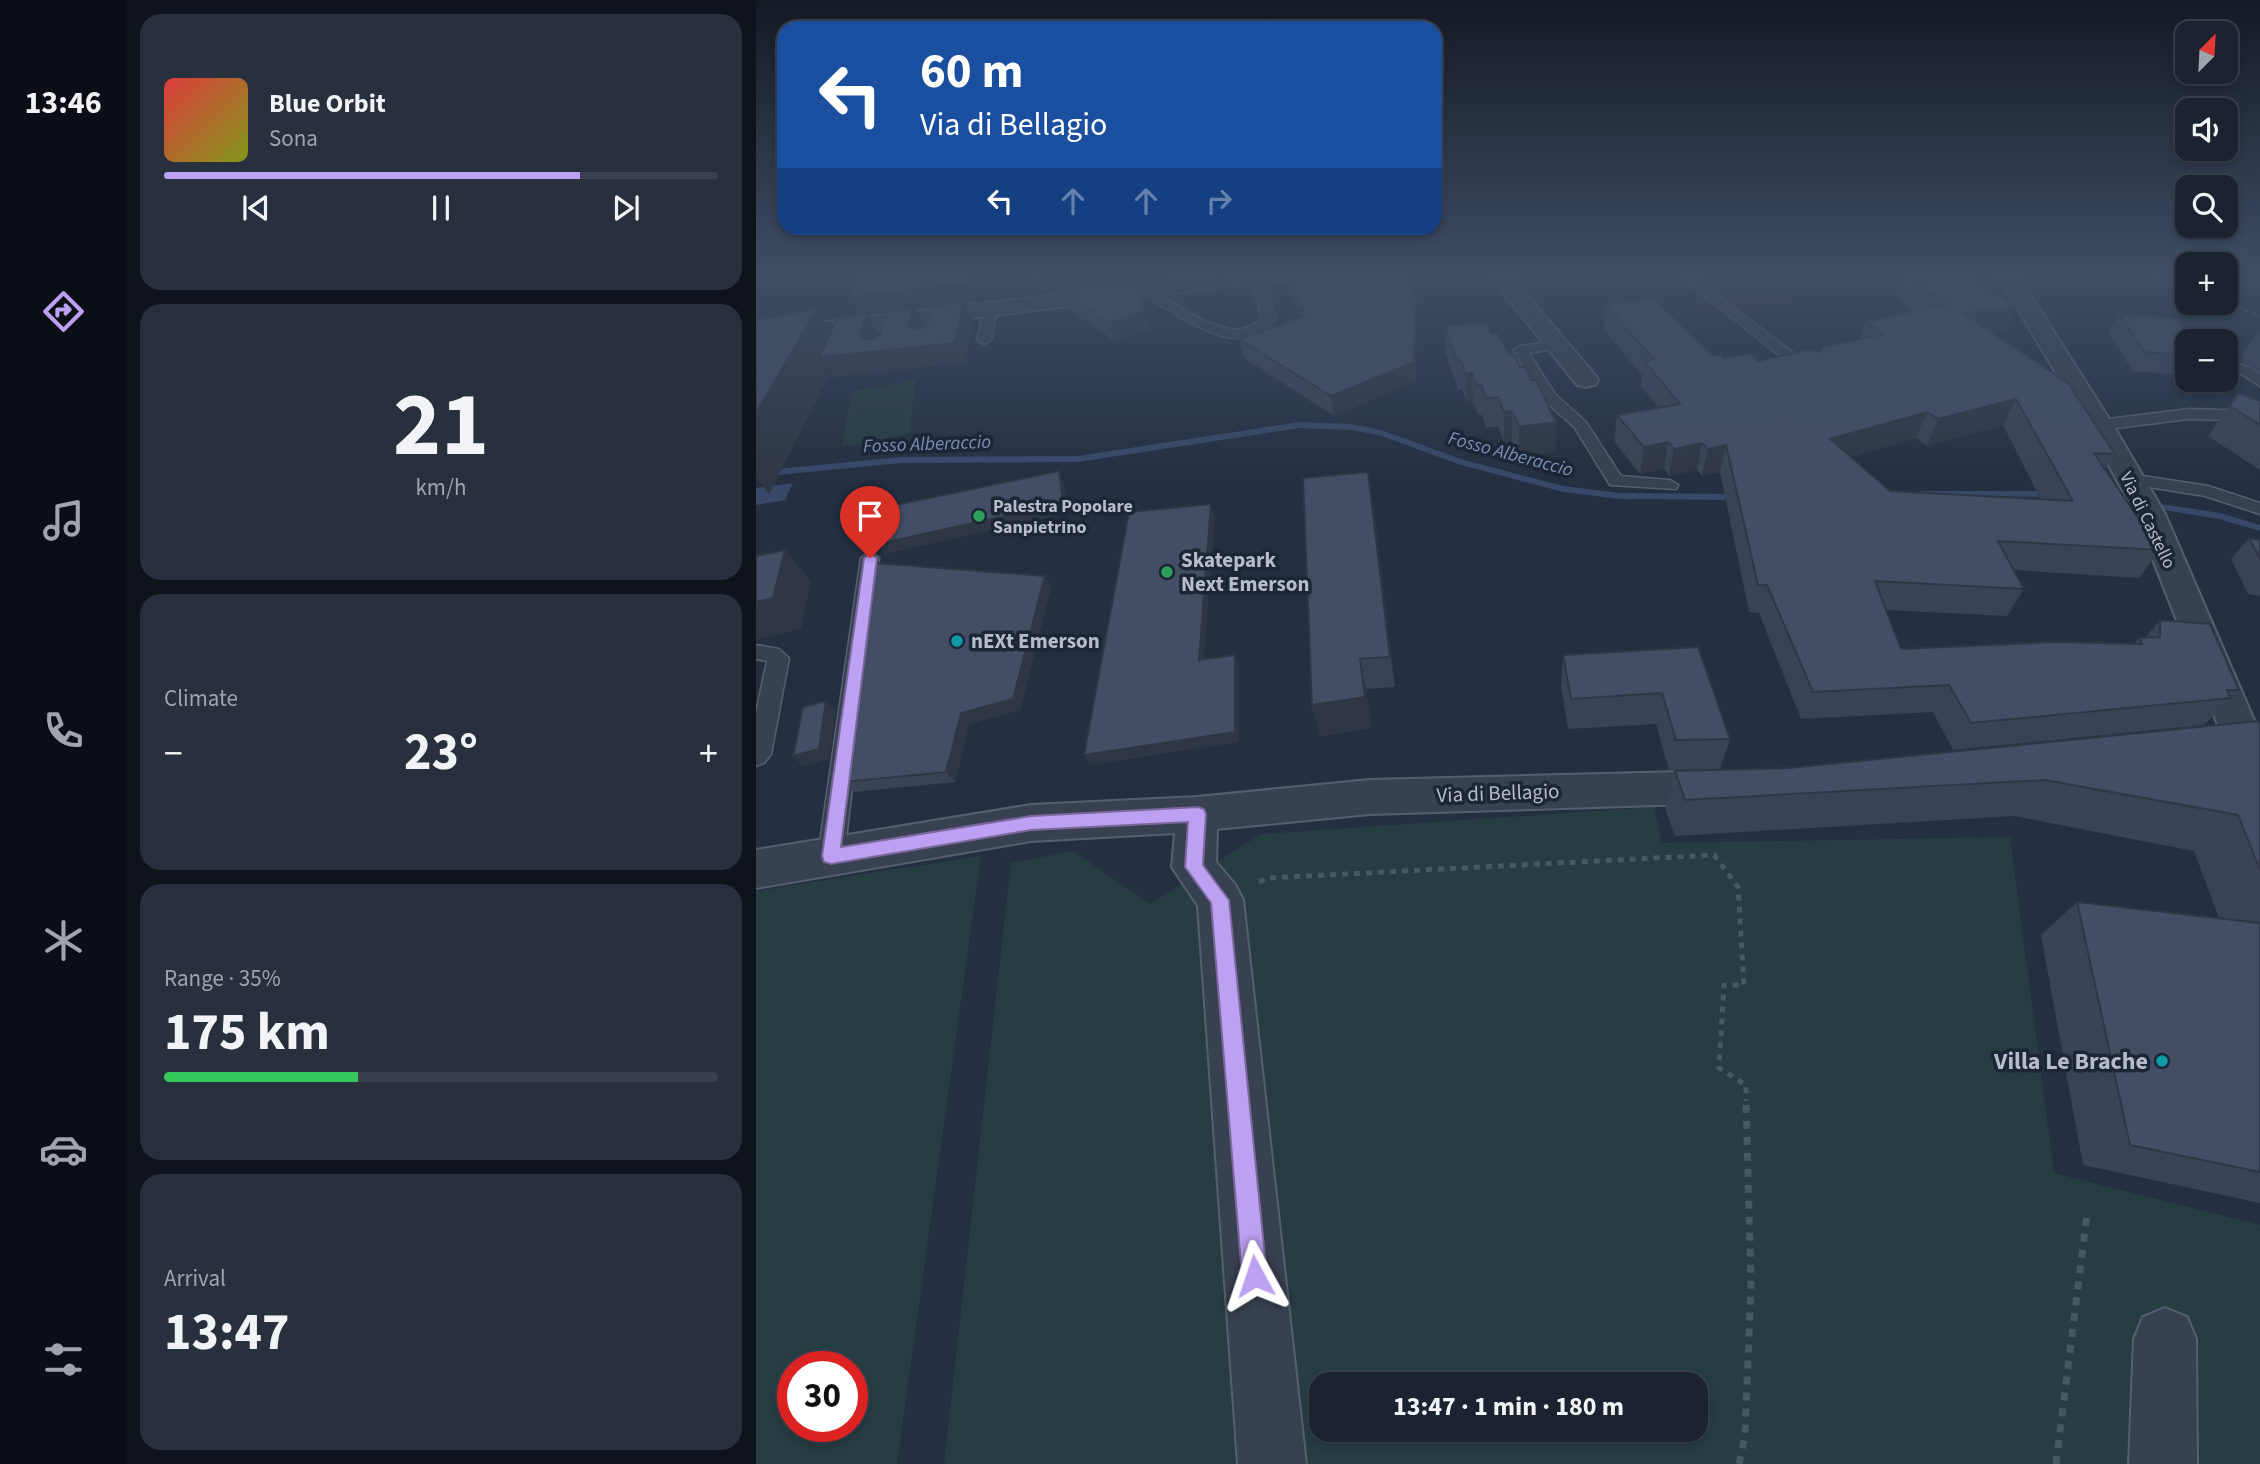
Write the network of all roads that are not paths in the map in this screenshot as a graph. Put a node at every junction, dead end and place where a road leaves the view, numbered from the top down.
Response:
1 (1554, 342) edge
2 (1771, 342) edge
3 (2049, 342) edge
4 (1556, 345) junction
5 (2238, 368) edge
6 (1809, 372) edge
7 (1586, 380) dead end
8 (2260, 382) edge
9 (2260, 416) edge
10 (2100, 425) junction
11 (1670, 485) dead end
12 (2140, 496) junction
13 (2260, 509) edge
14 (870, 558) dead end
15 (756, 652) edge
16 (756, 757) edge
17 (2260, 781) edge
18 (1759, 786) edge
19 (1198, 814) junction
20 (831, 856) junction
21 (756, 869) edge
22 (2165, 1339) dead end
23 (1272, 1464) edge
24 (2163, 1464) edge

1 - 4 street
2 - 6 lane
3 - 10 street, Via di Castello
4 - 7 street
4 - 11 lane
5 - 8 lane
9 - 10 lane
10 - 12 street, Via di Castello
12 - 13 lane
12 - 17 street, Via di Castello
14 - 20 lane
15 - 16 lane
18 - 19 street, Via di Bellagio
19 - 20 street, Via di Bellagio
19 - 23 street
20 - 21 street, Via di Bellagio
22 - 24 street

